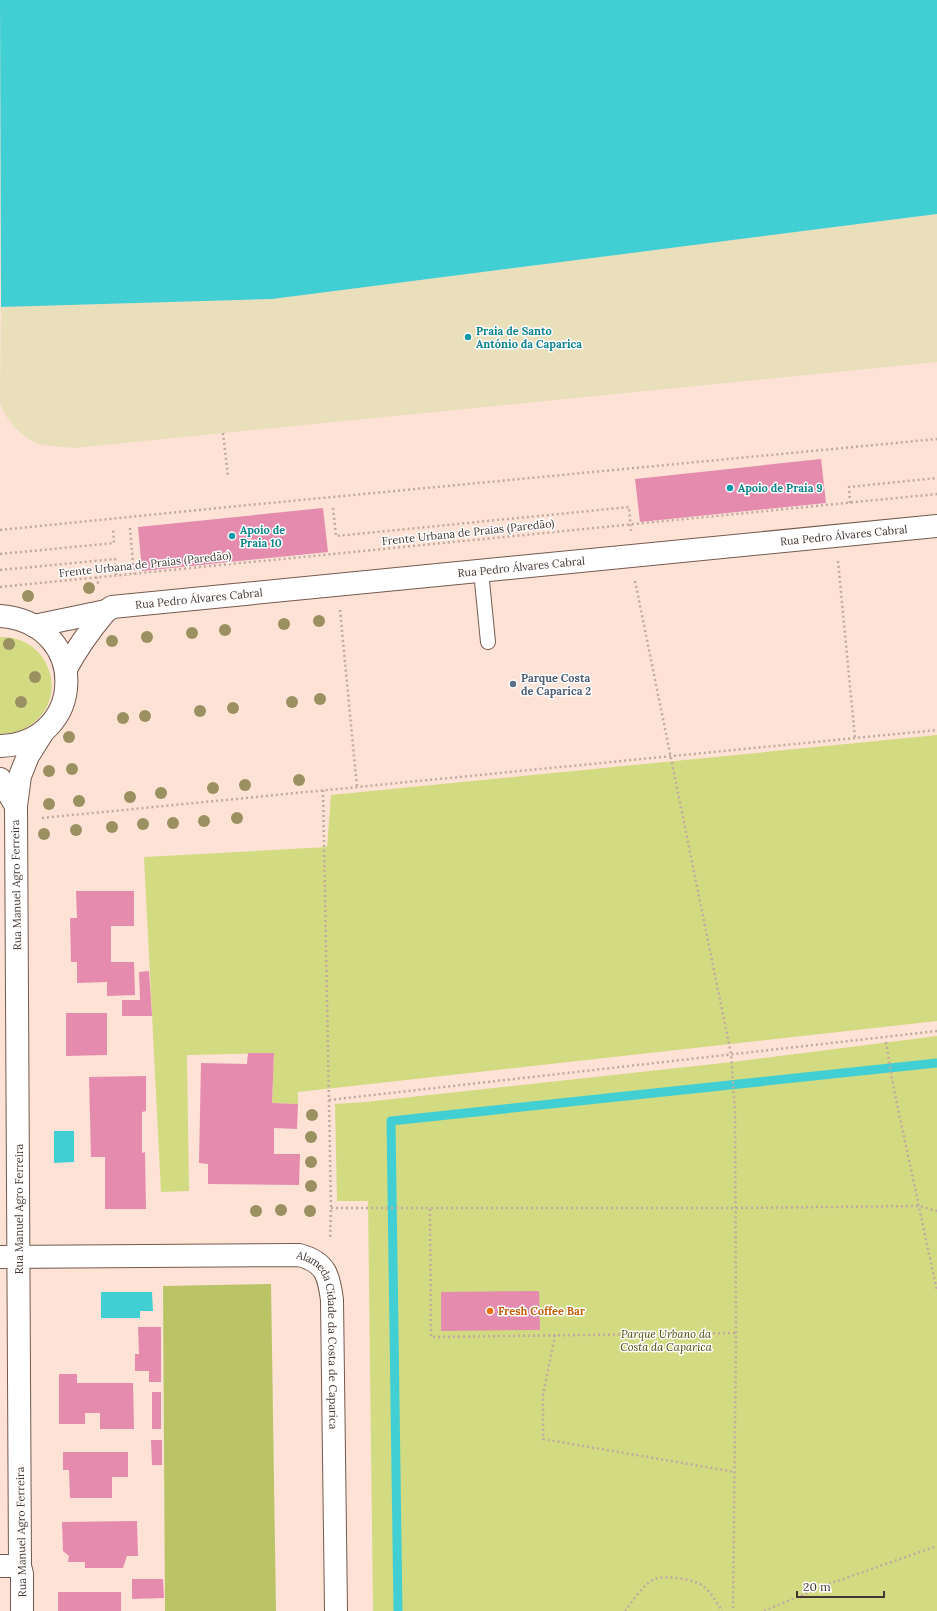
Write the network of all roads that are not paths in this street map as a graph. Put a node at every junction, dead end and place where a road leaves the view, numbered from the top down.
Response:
1 (937, 526) edge
2 (481, 571) junction
3 (106, 611) junction
4 (0, 616) edge
5 (34, 626) junction
6 (488, 642) dead end
7 (66, 669) junction
8 (43, 732) junction
9 (0, 746) edge
10 (0, 779) edge
11 (16, 813) junction
12 (9, 1257) edge
13 (10, 1566) edge
14 (22, 1611) edge
15 (336, 1611) edge

1 - 2 street, Rua Pedro Álvares Cabral
2 - 3 street, Rua Pedro Álvares Cabral
2 - 6 lane
3 - 5 street, Rua Pedro Álvares Cabral
3 - 7 street
4 - 5 street
5 - 7 street
7 - 8 street, Rua Manuel Agro Ferreira
8 - 9 street
8 - 11 street, Rua Manuel Agro Ferreira
10 - 11 street, Rua Manuel Agro Ferreira
11 - 12 street, Rua Manuel Agro Ferreira
12 - 13 street, Rua Manuel Agro Ferreira
12 - 15 street, Alameda Cidade da Costa de Caparica
13 - 14 street, Rua Manuel Agro Ferreira

